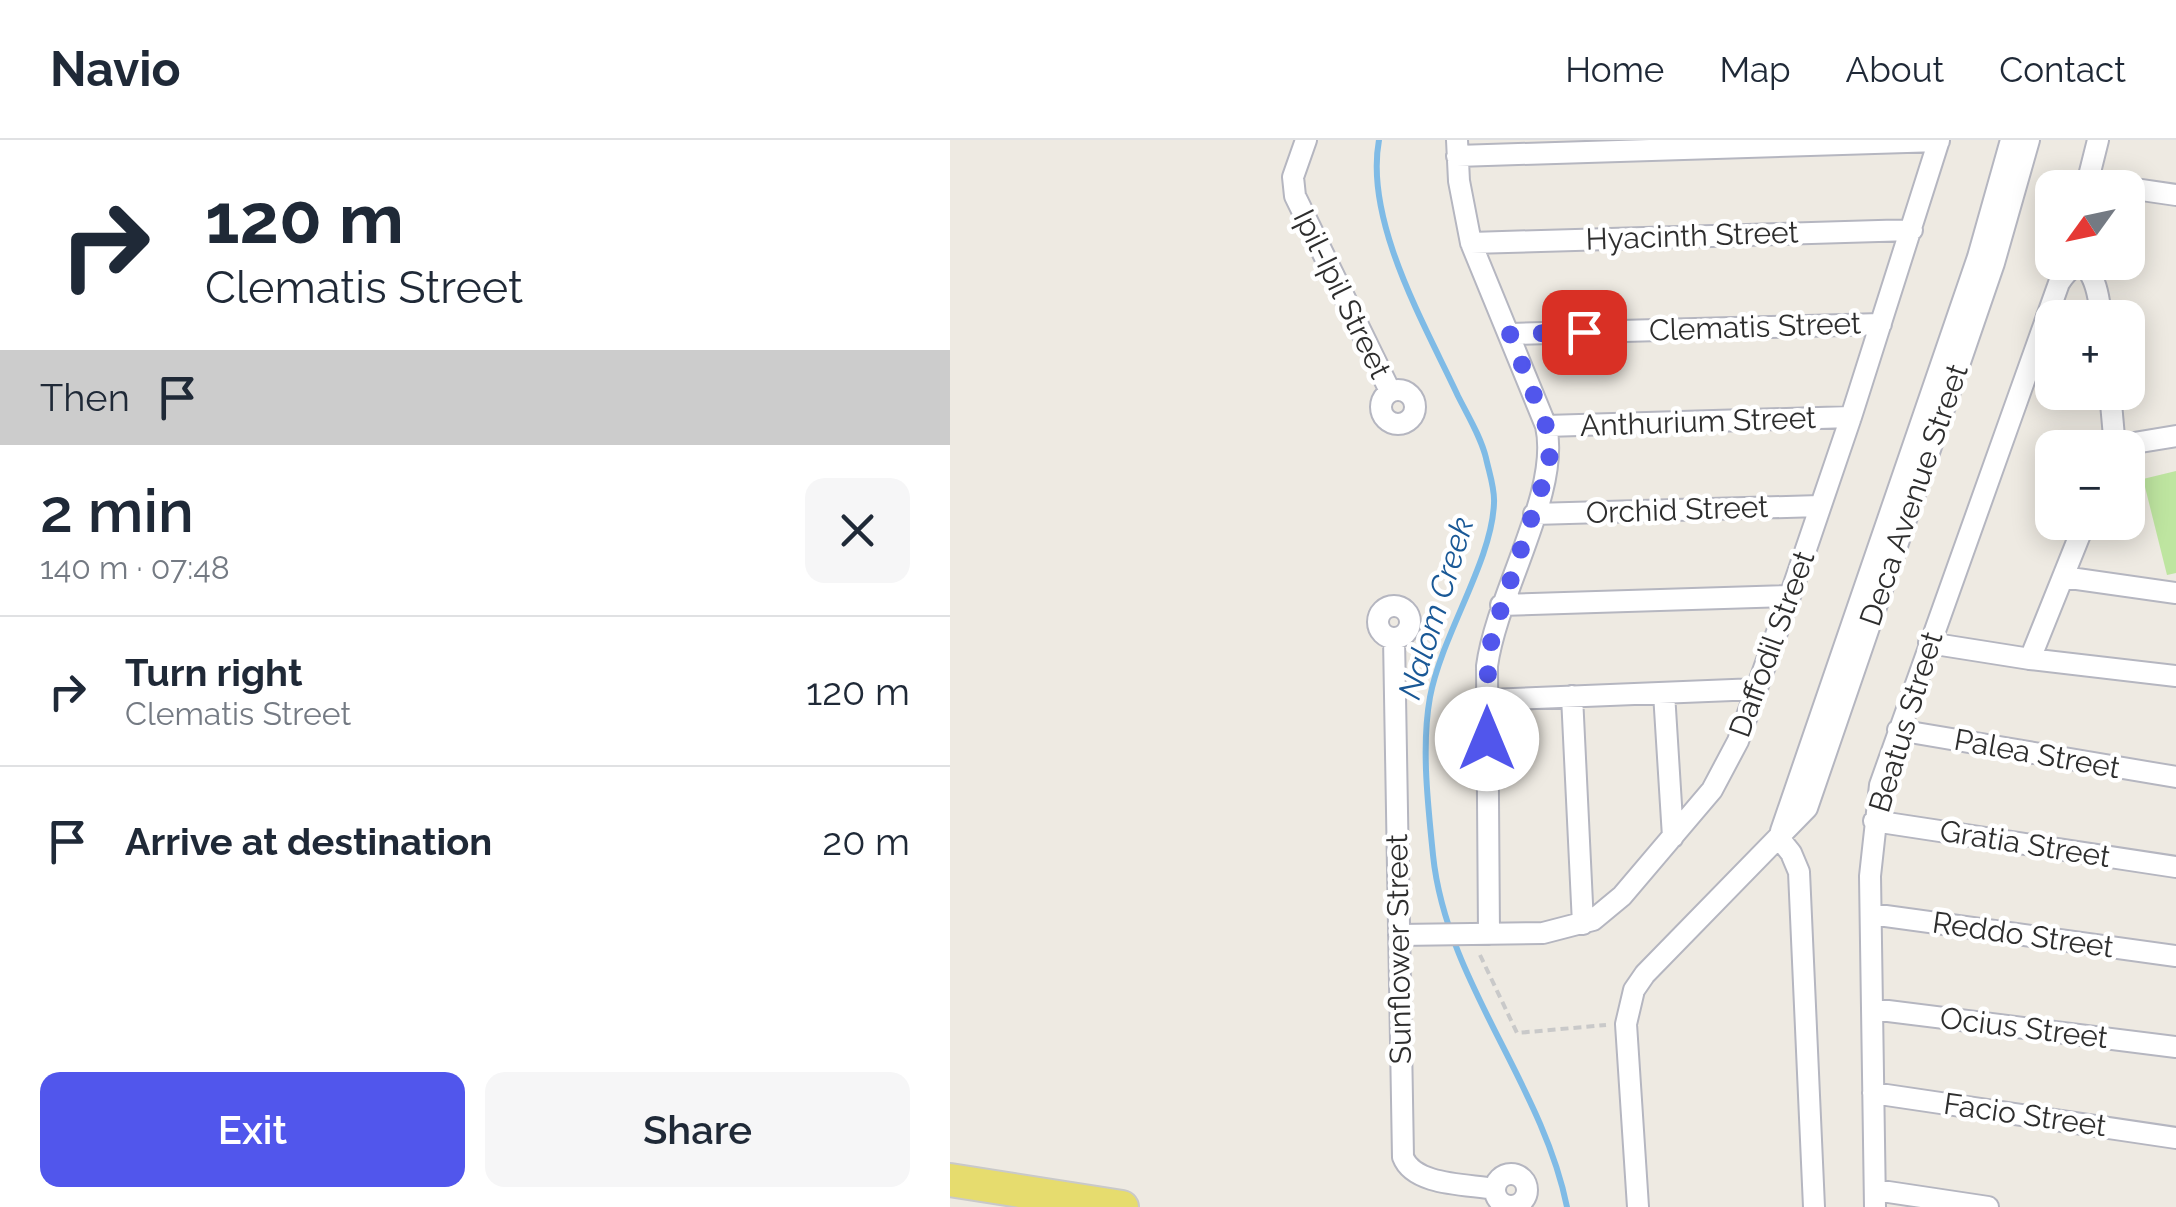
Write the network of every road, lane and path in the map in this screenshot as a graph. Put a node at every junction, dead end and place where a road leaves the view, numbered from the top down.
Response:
1 (1306, 140) edge
2 (2011, 140) edge
3 (2029, 140) edge
4 (2098, 140) edge
5 (1939, 141) edge
6 (1457, 148) edge
7 (2090, 170) edge
8 (2145, 191) edge
9 (2176, 195) edge
10 (1912, 230) junction
11 (1992, 242) junction
12 (1472, 243) junction
13 (2053, 300) edge
14 (2099, 300) edge
15 (1881, 324) junction
16 (1510, 334) junction
17 (2035, 350) edge
18 (1390, 391) dead end
19 (1851, 417) junction
20 (1546, 426) junction
21 (2176, 436) edge
22 (2145, 442) edge
23 (1820, 506) junction
24 (1534, 514) junction
25 (2078, 540) edge
26 (2063, 577) junction
27 (2176, 593) edge
28 (1790, 596) junction
29 (1500, 605) junction
30 (1394, 638) dead end
31 (1929, 644) junction
32 (2030, 659) junction
33 (2176, 676) edge
34 (1757, 689) junction
35 (1664, 693) junction
36 (1572, 696) junction
37 (1487, 700) junction
38 (1898, 730) junction
39 (2176, 778) edge
40 (1874, 821) junction
41 (1673, 836) junction
42 (1778, 838) junction
43 (2176, 868) edge
44 (1871, 914) junction
45 (1582, 924) junction
46 (1399, 935) junction
47 (1474, 935) junction
48 (2176, 956) edge
49 (1872, 1010) junction
50 (1626, 1024) junction
51 (2176, 1047) edge
52 (1874, 1093) junction
53 (2176, 1138) edge
54 (950, 1180) edge
55 (1495, 1188) dead end
56 (1875, 1199) edge
57 (1122, 1207) edge
58 (1637, 1207) edge
59 (1814, 1207) edge
60 (1988, 1207) edge

1 - 18 street, Ipil-Ipil Street
2 - 11 street, Deca Avenue Street
3 - 11 street, Deca Avenue Street
4 - 7 street
5 - 6 street
5 - 10 street, Daffodil Street
6 - 12 street
8 - 9 street
10 - 12 street, Hyacinth Street
10 - 15 street, Daffodil Street
11 - 42 street, Deca Avenue Street
12 - 16 street
13 - 14 street, Beatus Street
15 - 16 street, Clematis Street
15 - 19 street, Daffodil Street
16 - 20 street
17 - 31 street, Beatus Street
19 - 20 street, Anthurium Street
19 - 23 street, Daffodil Street
20 - 24 street
21 - 22 street
23 - 24 street, Orchid Street
23 - 28 street, Daffodil Street
24 - 29 street
25 - 26 street
26 - 27 street
26 - 32 street
28 - 29 street
28 - 34 street, Daffodil Street
29 - 37 street
30 - 46 street, Sunflower Street
31 - 32 street
31 - 38 street, Beatus Street
32 - 33 street
34 - 35 street
34 - 41 street, Daffodil Street
35 - 36 street
35 - 41 street
36 - 37 street
36 - 45 street
37 - 47 street
38 - 39 street, Palea Street
38 - 40 street, Beatus Street
40 - 43 street, Gratia Street
40 - 44 street, Beatus Street
41 - 45 street, Daffodil Street
42 - 50 street, Deca Avenue Street
42 - 59 street
44 - 48 street, Reddo Street
44 - 49 street, Beatus Street
45 - 47 street, Daffodil Street
46 - 47 street, Daffodil Street
46 - 55 street, Sunflower Street
47 - 50 path
49 - 51 street, Ocius Street
49 - 52 street, Beatus Street
50 - 58 street, Deca Avenue Street
52 - 53 street, Facio Street
52 - 56 street, Beatus Street
54 - 57 main road
56 - 60 street

